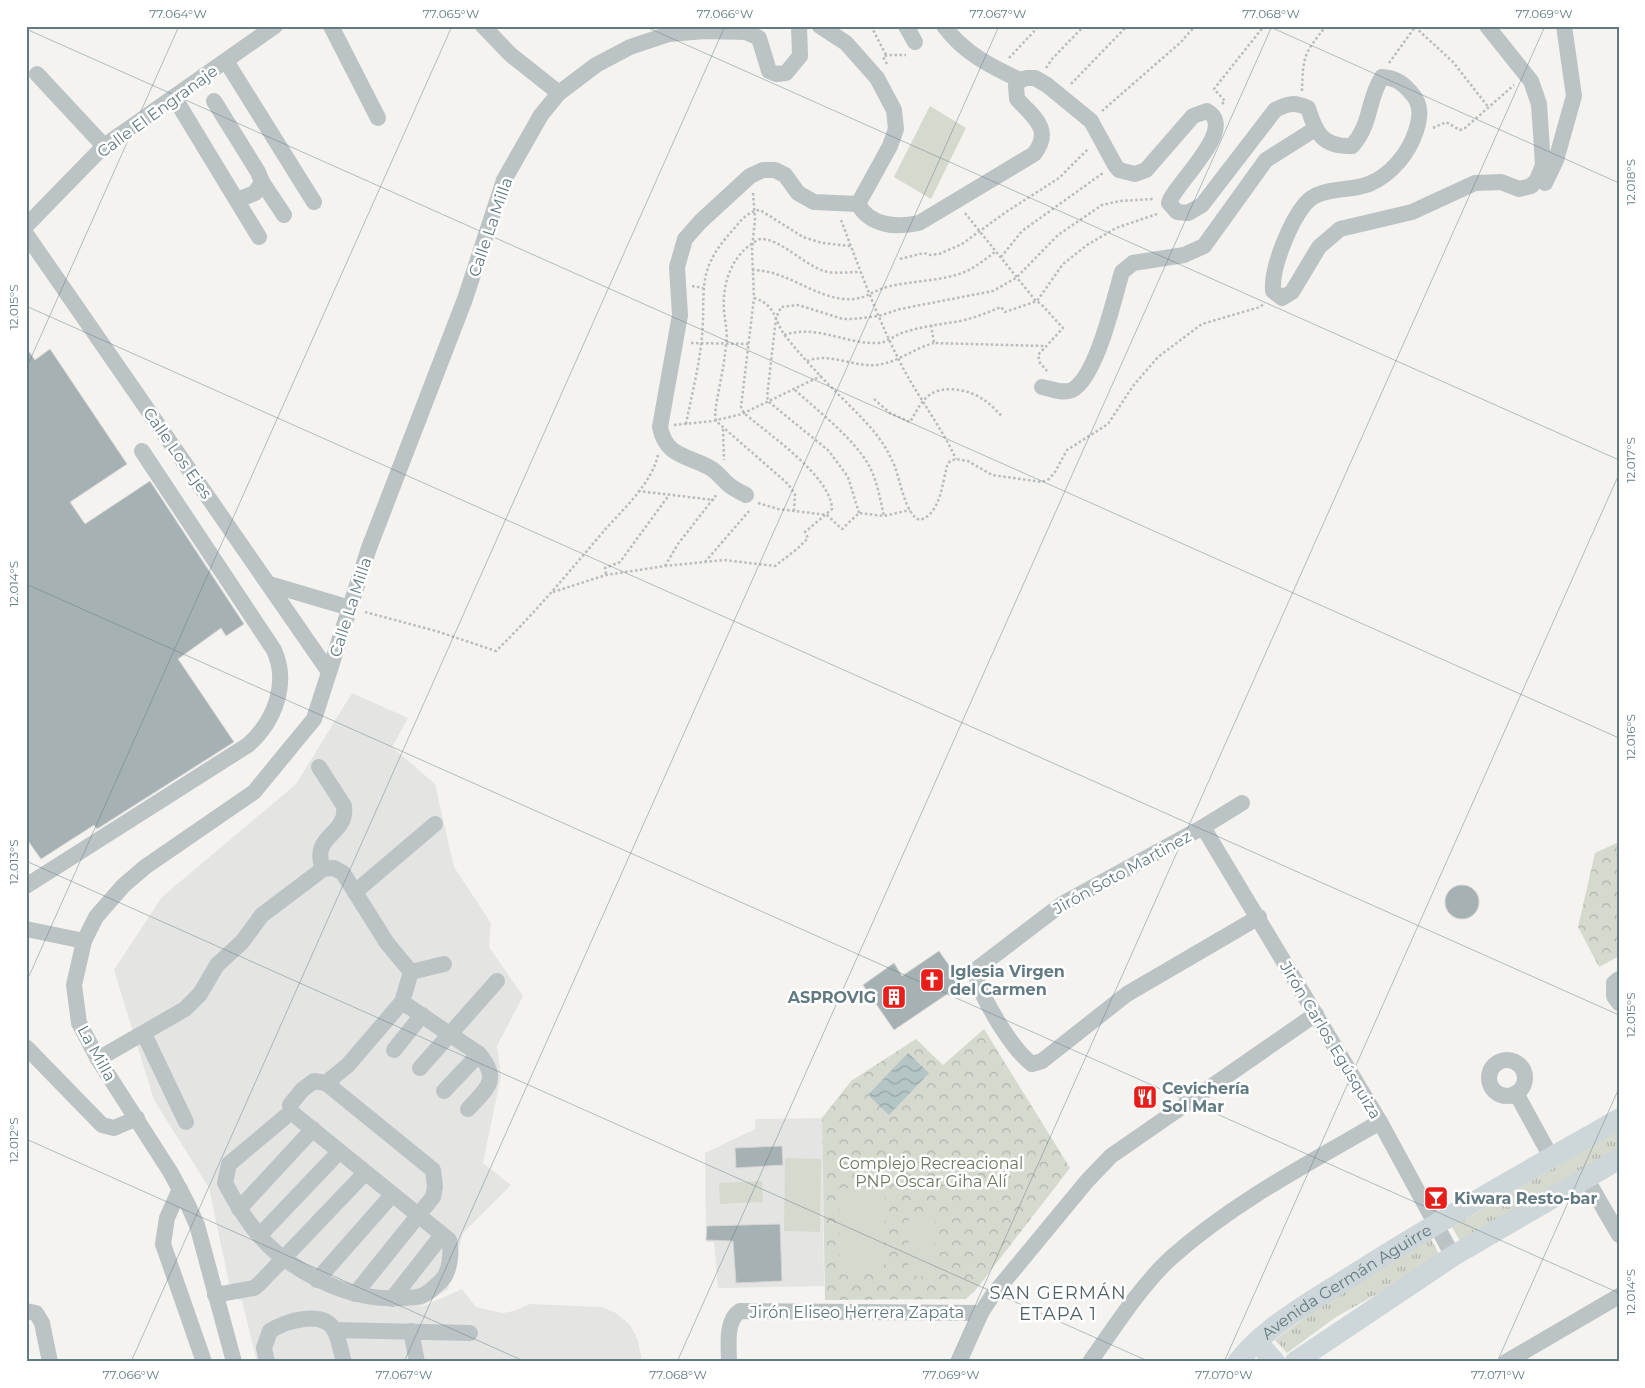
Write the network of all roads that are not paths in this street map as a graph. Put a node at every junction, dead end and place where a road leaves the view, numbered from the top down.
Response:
1 (275, 26) edge
2 (331, 26) edge
3 (483, 26) edge
4 (799, 26) edge
5 (820, 26) edge
6 (906, 26) edge
7 (944, 26) edge
8 (1488, 26) edge
9 (1564, 26) edge
10 (705, 29) edge
11 (915, 42) road end
12 (226, 61) junction
13 (38, 74) dead end
14 (1020, 80) junction
15 (559, 93) junction
16 (174, 97) junction
17 (214, 101) dead end
18 (378, 118) dead end
19 (1315, 129) junction
20 (104, 146) junction
21 (262, 182) junction
22 (1518, 189) junction
23 (237, 200) junction
24 (314, 202) dead end
25 (858, 204) junction
26 (284, 215) dead end
27 (26, 226) edge
28 (26, 234) edge
29 (259, 238) dead end
30 (1042, 387) road end
31 (142, 451) dead end
32 (748, 502) road end
33 (269, 584) junction
34 (350, 608) junction
35 (329, 672) junction
36 (318, 767) dead end
37 (1242, 803) dead end
38 (435, 824) dead end
39 (1203, 827) junction
40 (323, 869) junction
41 (26, 886) edge
42 (355, 892) junction
43 (1258, 916) junction
44 (26, 930) edge
45 (84, 941) junction
46 (444, 964) dead end
47 (411, 972) junction
48 (1619, 979) edge
49 (497, 981) dead end
50 (402, 1002) junction
51 (1619, 1003) edge
52 (1316, 1014) junction
53 (422, 1015) junction
54 (144, 1034) junction
55 (449, 1034) junction
56 (26, 1048) edge
57 (394, 1050) dead end
58 (478, 1054) junction
59 (98, 1059) junction
60 (420, 1068) dead end
61 (326, 1083) junction
62 (444, 1091) dead end
63 (1516, 1093) dead end
64 (468, 1109) dead end
65 (291, 1112) junction
66 (137, 1118) junction
67 (1619, 1119) edge
68 (186, 1122) dead end
69 (1380, 1122) junction
70 (313, 1129) junction
71 (339, 1152) junction
72 (1551, 1157) junction
73 (1619, 1159) edge
74 (365, 1173) junction
75 (1586, 1178) junction
76 (180, 1189) junction
77 (392, 1195) junction
78 (239, 1209) junction
79 (417, 1215) junction
80 (1436, 1222) junction
81 (260, 1235) junction
82 (442, 1235) junction
83 (1619, 1235) edge
84 (1454, 1256) junction
85 (284, 1259) junction
86 (317, 1280) junction
87 (215, 1294) junction
88 (355, 1294) junction
89 (1619, 1296) edge
90 (392, 1299) junction
91 (26, 1310) edge
92 (981, 1313) junction
93 (334, 1330) junction
94 (411, 1331) junction
95 (470, 1333) dead end
96 (1256, 1342) junction
97 (50, 1362) edge
98 (204, 1362) edge
99 (234, 1362) edge
100 (267, 1362) edge
101 (344, 1362) edge
102 (417, 1362) edge
103 (729, 1362) edge
104 (959, 1362) edge
105 (1090, 1362) edge
106 (1238, 1362) edge
107 (1275, 1362) edge
108 (1295, 1362) edge
109 (1506, 1362) edge

1 - 12 street, Calle El Engranaje
2 - 18 street
3 - 15 street
4 - 10 street, Calle La Milla
5 - 25 street
6 - 11 street
7 - 14 street
8 - 22 street
9 - 22 street
10 - 15 street, Calle La Milla
12 - 16 street, Calle El Engranaje
12 - 24 street
13 - 20 street
14 - 19 street
14 - 25 street
15 - 34 street, Calle La Milla
16 - 20 street, Calle El Engranaje
16 - 23 street
17 - 21 street
19 - 22 street
19 - 30 street
20 - 27 street, Calle El Engranaje
21 - 23 street
21 - 26 street
23 - 29 street
25 - 32 street
28 - 33 street, Calle Los Ejes
31 - 41 street
33 - 34 street
33 - 35 street, Calle Los Ejes
34 - 35 street, Calle La Milla
35 - 45 street, La Milla
36 - 40 street
37 - 39 street, Jirón Soto Martinez
38 - 42 street
39 - 43 street, Jirón Carlos Egúsquiza
39 - 43 street, Jirón Soto Martinez
40 - 42 street
40 - 54 street
42 - 47 street
43 - 52 street, Jirón Carlos Egúsquiza
44 - 45 street
45 - 59 street, La Milla
46 - 47 street
47 - 50 street
48 - 51 street
49 - 55 street
50 - 53 street
50 - 61 street
52 - 69 street, Jirón Carlos Egúsquiza
52 - 92 street
53 - 55 street
53 - 57 street
54 - 59 street
54 - 68 street
55 - 58 street
55 - 60 street
56 - 66 street
58 - 62 street
58 - 64 street
59 - 66 street, La Milla
61 - 65 street
61 - 79 street
63 - 72 street
65 - 70 street
65 - 78 street
66 - 76 street, La Milla
67 - 72 main road, Avenida Germán Aguirre
69 - 80 street, Jirón Carlos Egúsquiza
69 - 105 street
70 - 71 street
70 - 78 street
71 - 74 street
71 - 81 street
72 - 80 main road, Avenida Germán Aguirre
73 - 75 main road
74 - 77 street
74 - 85 street
75 - 83 street
75 - 84 main road
76 - 87 street, La Milla
76 - 98 street
77 - 79 street
77 - 86 street
78 - 81 street
79 - 82 street
79 - 88 street
80 - 84 street, Jirón Carlos Egúsquiza
80 - 96 main road, Avenida Germán Aguirre
81 - 85 street
82 - 90 street
82 - 90 street
84 - 108 main road
85 - 86 street
85 - 87 street
86 - 88 street
87 - 99 street, La Milla
88 - 90 street
89 - 109 street
91 - 97 street
92 - 103 street, Jirón Eliseo Herrera Zapata
92 - 104 street
93 - 94 street
93 - 100 street
93 - 101 street
94 - 95 street
94 - 102 street
96 - 106 main road, Avenida Germán Aguirre
96 - 107 main road

